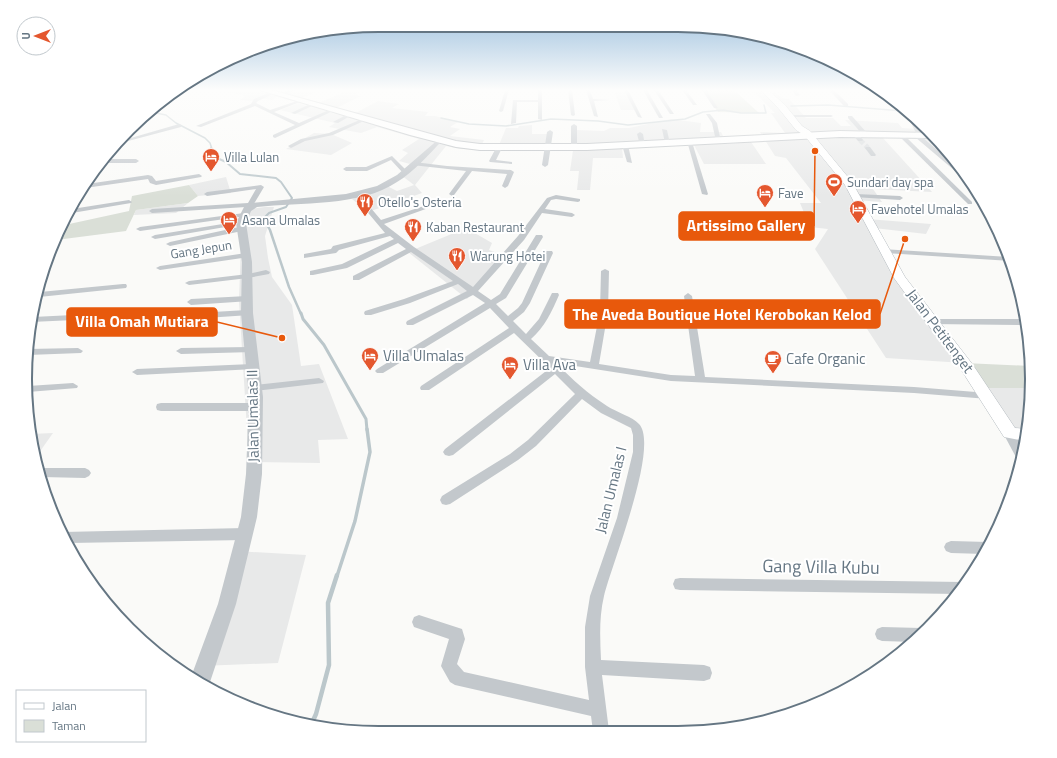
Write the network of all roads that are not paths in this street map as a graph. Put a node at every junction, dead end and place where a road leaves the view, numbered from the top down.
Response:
1 (298, 125) edge
2 (351, 125) edge
3 (384, 125) edge
4 (715, 125) edge
5 (797, 125) edge
6 (802, 125) edge
7 (854, 125) edge
8 (914, 125) edge
9 (179, 126) dead end
10 (574, 126) dead end
11 (664, 130) dead end
12 (550, 132) dead end
13 (640, 134) dead end
14 (901, 135) junction
15 (275, 136) dead end
16 (809, 136) junction
17 (860, 136) junction
18 (919, 136) junction
19 (925, 136) edge
20 (128, 140) edge
21 (440, 140) junction
22 (719, 141) junction
23 (689, 142) junction
24 (668, 144) junction
25 (625, 145) junction
26 (643, 145) junction
27 (291, 146) dead end
28 (574, 147) junction
29 (499, 148) junction
30 (547, 148) junction
31 (868, 148) tunnel mouth
32 (873, 155) dead end
33 (109, 161) edge
34 (136, 161) dead end
35 (948, 161) edge
36 (630, 162) dead end
37 (510, 163) dead end
38 (414, 164) junction
39 (545, 165) dead end
40 (346, 169) dead end
41 (470, 170) junction
42 (405, 172) junction
43 (199, 176) dead end
44 (91, 185) edge
45 (505, 186) dead end
46 (207, 194) dead end
47 (358, 194) junction
48 (452, 194) dead end
49 (705, 194) dead end
50 (856, 196) junction
51 (900, 198) dead end
52 (578, 200) dead end
53 (129, 202) dead end
54 (970, 204) dead end
55 (78, 205) edge
56 (432, 205) dead end
57 (152, 211) dead end
58 (541, 211) junction
59 (572, 215) dead end
60 (245, 216) junction
61 (380, 223) junction
62 (140, 229) dead end
63 (390, 234) junction
64 (155, 237) dead end
65 (539, 237) dead end
66 (398, 240) junction
67 (170, 244) dead end
68 (411, 249) junction
69 (885, 251) junction
70 (549, 253) dead end
71 (246, 255) junction
72 (307, 256) dead end
73 (1003, 258) edge
74 (160, 268) dead end
75 (605, 271) dead end
76 (266, 272) dead end
77 (313, 273) dead end
78 (248, 276) junction
79 (356, 278) dead end
80 (460, 281) junction
81 (189, 283) dead end
82 (123, 286) dead end
83 (474, 291) junction
84 (43, 295) edge
85 (554, 295) dead end
86 (688, 296) dead end
87 (191, 302) dead end
88 (491, 304) junction
89 (247, 306) junction
90 (368, 313) dead end
91 (93, 317) dead end
92 (161, 318) dead end
93 (37, 320) edge
94 (508, 320) junction
95 (934, 322) junction
96 (1020, 322) edge
97 (410, 323) dead end
98 (516, 328) junction
99 (526, 338) junction
100 (250, 350) junction
101 (78, 351) dead end
102 (181, 351) dead end
103 (33, 352) edge
104 (551, 364) junction
105 (252, 367) junction
106 (594, 367) junction
107 (380, 371) dead end
108 (137, 372) dead end
109 (701, 380) junction
110 (319, 381) dead end
111 (74, 386) dead end
112 (255, 388) junction
113 (425, 388) dead end
114 (32, 389) edge
115 (581, 394) junction
116 (988, 396) junction
117 (161, 407) dead end
118 (256, 408) junction
119 (1018, 434) edge
120 (449, 452) dead end
121 (45, 472) edge
122 (85, 473) dead end
123 (446, 500) dead end
124 (245, 534) junction
125 (70, 537) edge
126 (951, 547) dead end
127 (981, 548) edge
128 (680, 584) dead end
129 (955, 588) edge
130 (418, 622) dead end
131 (882, 634) dead end
132 (912, 635) edge
133 (593, 667) junction
134 (704, 673) dead end
135 (201, 677) edge
136 (599, 710) junction
137 (601, 726) edge

1 - 15 street
2 - 27 street
3 - 21 main road
4 - 22 street
5 - 16 main road
6 - 16 main road
7 - 17 street
8 - 18 street
9 - 20 street
10 - 28 street
11 - 24 street
12 - 30 street
13 - 26 street
14 - 17 main road
14 - 18 main road
14 - 54 street
16 - 17 main road
16 - 22 main road
16 - 50 main road, Jalan Petitenget
18 - 19 main road
18 - 35 street
21 - 29 main road
21 - 38 street
22 - 23 main road
23 - 24 main road
23 - 49 street
24 - 26 main road
25 - 26 main road
25 - 28 main road
25 - 36 street
28 - 30 main road
29 - 30 main road
29 - 37 street
30 - 39 street
31 - 32 street
33 - 34 street
38 - 41 street
38 - 42 street
40 - 42 street
41 - 45 street
41 - 48 street
42 - 47 street
43 - 44 street
46 - 60 street
47 - 60 street
47 - 61 street, Jalan Umalas I
50 - 51 street
50 - 69 main road, Jalan Petitenget
52 - 58 street
53 - 55 street
56 - 61 street
57 - 60 street
58 - 59 street
58 - 83 street
60 - 62 street
60 - 64 street
60 - 67 street
60 - 71 street, Jalan Umalas II
61 - 63 street, Jalan Umalas I
63 - 66 street, Jalan Umalas I
63 - 72 street
65 - 88 street
66 - 68 street, Jalan Umalas I
66 - 77 street
68 - 79 street
68 - 80 street, Jalan Umalas I
69 - 73 street
69 - 95 main road, Jalan Petitenget
70 - 94 street
71 - 74 street, Gang Jepun
71 - 78 street, Jalan Umalas II
75 - 106 street
76 - 78 street
78 - 81 street
78 - 89 street, Jalan Umalas II
80 - 83 street, Jalan Umalas I
80 - 90 street
82 - 84 street
83 - 88 street, Jalan Umalas I
83 - 97 street
85 - 99 street
86 - 109 street
87 - 89 street
88 - 94 street, Jalan Umalas I
88 - 107 street
89 - 92 street
89 - 100 street, Jalan Umalas II
91 - 93 street
94 - 98 street, Jalan Umalas I
95 - 96 street
95 - 116 main road, Jalan Petitenget
98 - 99 street, Jalan Umalas I
98 - 113 street
99 - 104 street, Jalan Umalas I
100 - 102 street
100 - 105 street, Jalan Umalas II
101 - 103 street
104 - 106 street
104 - 115 street, Jalan Umalas I
104 - 120 street
105 - 108 street
105 - 112 street, Jalan Umalas II
106 - 109 street
109 - 116 street
110 - 112 street
111 - 114 street
112 - 118 street, Jalan Umalas II
115 - 123 street
115 - 133 street, Jalan Umalas I
116 - 119 main road, Jalan Petitenget
117 - 118 street
118 - 124 street, Jalan Umalas II
121 - 122 street
124 - 125 street
124 - 135 street, Jalan Umalas II
126 - 127 street
128 - 129 street, Gang Villa Kubu
130 - 136 street
131 - 132 street
133 - 134 street
133 - 136 street, Jalan Umalas I
136 - 137 street, Jalan Umalas I

